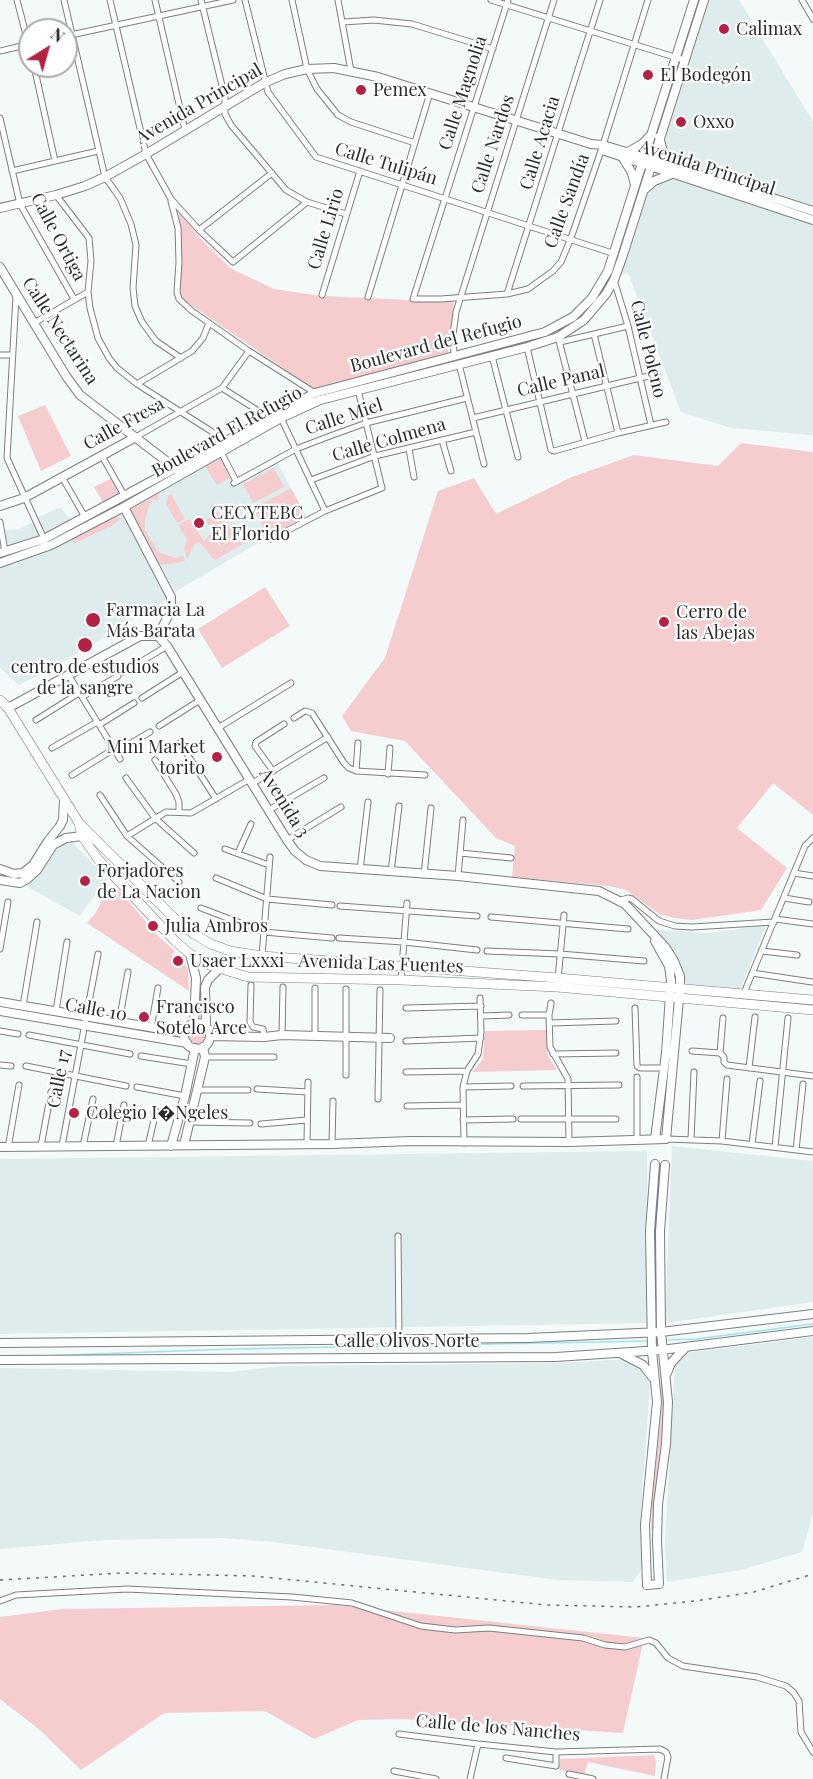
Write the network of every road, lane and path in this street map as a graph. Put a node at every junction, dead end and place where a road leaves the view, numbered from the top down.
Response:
1 (17, 0) edge
2 (64, 0) edge
3 (110, 0) edge
4 (155, 0) edge
5 (233, 0) edge
6 (245, 0) edge
7 (292, 0) edge
8 (338, 0) edge
9 (491, 0) edge
10 (554, 0) edge
11 (600, 0) edge
12 (648, 0) edge
13 (694, 0) edge
14 (704, 0) edge
15 (802, 0) edge
16 (201, 3) edge
17 (507, 3) edge
18 (158, 16) junction
19 (22, 18) edge
20 (67, 18) edge
21 (548, 19) junction
22 (813, 20) edge
23 (343, 22) junction
24 (116, 25) junction
25 (590, 32) junction
26 (78, 33) edge
27 (633, 45) junction
28 (18, 48) edge
29 (493, 49) junction
30 (0, 51) edge
31 (680, 60) junction
32 (308, 69) junction
33 (78, 71) edge
34 (351, 71) junction
35 (37, 78) edge
36 (264, 83) junction
37 (430, 93) junction
38 (225, 106) junction
39 (475, 107) junction
40 (0, 118) edge
41 (516, 121) junction
42 (185, 130) junction
43 (558, 133) junction
44 (655, 136) junction
45 (415, 143) junction
46 (602, 148) junction
47 (98, 150) junction
48 (146, 154) junction
49 (625, 155) junction
50 (55, 161) junction
51 (648, 163) junction
52 (669, 165) junction
53 (12, 171) junction
54 (360, 171) junction
55 (272, 173) junction
56 (672, 174) junction
57 (105, 177) junction
58 (402, 185) junction
59 (640, 188) junction
60 (56, 195) junction
61 (751, 195) junction
62 (171, 199) junction
63 (445, 199) junction
64 (307, 202) junction
65 (20, 204) junction
66 (0, 208) edge
67 (488, 211) junction
68 (813, 211) edge
69 (346, 214) junction
70 (813, 220) edge
71 (530, 225) junction
72 (199, 230) junction
73 (571, 238) junction
74 (615, 254) junction
75 (0, 267) edge
76 (614, 280) junction
77 (88, 292) junction
78 (507, 294) junction
79 (16, 295) junction
80 (322, 295) dead end
81 (368, 297) dead end
82 (460, 298) junction
83 (74, 299) junction
84 (413, 299) joint
85 (34, 323) junction
86 (209, 323) junction
87 (628, 326) junction
88 (594, 334) junction
89 (559, 339) junction
90 (527, 347) junction
91 (249, 351) junction
92 (0, 355) edge
93 (12, 355) junction
94 (454, 355) junction
95 (492, 356) junction
96 (181, 358) junction
97 (459, 364) junction
98 (657, 374) dead end
99 (641, 378) junction
100 (137, 384) junction
101 (607, 386) junction
102 (222, 387) junction
103 (358, 390) junction
104 (315, 393) junction
105 (573, 394) junction
106 (467, 398) junction
107 (539, 402) junction
108 (507, 410) junction
109 (180, 412) junction
110 (268, 417) junction
111 (281, 418) junction
112 (473, 418) junction
113 (666, 422) dead end
114 (366, 423) junction
115 (651, 425) junction
116 (476, 432) junction
117 (618, 433) junction
118 (134, 438) junction
119 (225, 440) junction
120 (442, 440) junction
121 (585, 441) junction
122 (296, 449) junction
123 (409, 449) junction
124 (221, 452) junction
125 (102, 456) junction
126 (375, 456) junction
127 (518, 457) dead end
128 (7, 458) junction
129 (0, 459) edge
130 (484, 464) dead end
131 (179, 471) junction
132 (451, 471) dead end
133 (62, 477) junction
134 (414, 477) dead end
135 (311, 480) junction
136 (124, 495) junction
137 (24, 498) junction
138 (0, 506) edge
139 (123, 507) junction
140 (325, 511) junction
141 (83, 518) junction
142 (0, 522) edge
143 (44, 539) junction
144 (272, 539) dead end
145 (51, 545) junction
146 (2, 552) edge
147 (0, 563) edge
148 (158, 636) junction
149 (167, 646) junction
150 (183, 672) junction
151 (68, 674) junction
152 (291, 683) dead end
153 (80, 695) junction
154 (142, 698) dead end
155 (0, 700) edge
156 (200, 700) junction
157 (134, 704) dead end
158 (8, 708) junction
159 (294, 718) dead end
160 (36, 720) dead end
161 (98, 723) junction
162 (284, 724) dead end
163 (159, 726) dead end
164 (218, 728) junction
165 (150, 732) dead end
166 (328, 737) junction
167 (180, 743) dead end
168 (358, 743) dead end
169 (52, 748) dead end
170 (390, 748) dead end
171 (115, 751) junction
172 (120, 759) dead end
173 (154, 760) dead end
174 (273, 771) junction
175 (356, 771) junction
176 (388, 774) junction
177 (72, 775) dead end
178 (425, 775) dead end
179 (126, 778) dead end
180 (324, 778) dead end
181 (251, 781) junction
182 (100, 795) dead end
183 (216, 799) junction
184 (64, 800) junction
185 (368, 802) dead end
186 (399, 806) dead end
187 (341, 807) dead end
188 (431, 808) dead end
189 (269, 810) junction
190 (179, 812) junction
191 (155, 818) junction
192 (463, 820) dead end
193 (250, 824) dead end
194 (85, 834) junction
195 (127, 836) junction
196 (287, 840) junction
197 (812, 841) edge
198 (50, 843) junction
199 (225, 849) dead end
200 (194, 852) dead end
201 (238, 853) junction
202 (460, 853) junction
203 (270, 857) dead end
204 (511, 858) dead end
205 (269, 865) junction
206 (0, 868) edge
207 (360, 870) junction
208 (391, 872) junction
209 (794, 873) junction
210 (424, 875) junction
211 (458, 876) junction
212 (813, 876) edge
213 (216, 878) dead end
214 (0, 880) edge
215 (179, 882) dead end
216 (784, 898) junction
217 (267, 899) junction
218 (621, 900) junction
219 (8, 902) dead end
220 (809, 902) dead end
221 (407, 903) dead end
222 (332, 905) dead end
223 (340, 906) dead end
224 (201, 908) dead end
225 (406, 911) junction
226 (564, 915) dead end
227 (477, 916) dead end
228 (490, 917) dead end
229 (774, 920) junction
230 (37, 922) dead end
231 (563, 924) junction
232 (813, 924) edge
233 (628, 929) dead end
234 (264, 932) junction
235 (332, 938) dead end
236 (339, 938) dead end
237 (67, 942) dead end
238 (404, 942) junction
239 (0, 949) edge
240 (477, 950) dead end
241 (487, 951) dead end
242 (762, 951) junction
243 (98, 954) dead end
244 (190, 954) junction
245 (560, 954) junction
246 (797, 955) dead end
247 (262, 956) junction
248 (644, 961) dead end
249 (402, 966) junction
250 (219, 969) junction
251 (128, 972) dead end
252 (752, 973) junction
253 (401, 980) junction
254 (812, 982) edge
255 (557, 983) junction
256 (251, 985) dead end
257 (283, 987) dead end
258 (158, 988) dead end
259 (315, 988) dead end
260 (346, 989) dead end
261 (380, 990) dead end
262 (675, 992) junction
263 (744, 993) junction
264 (480, 998) dead end
265 (813, 1000) edge
266 (0, 1002) edge
267 (551, 1003) dead end
268 (23, 1006) junction
269 (481, 1006) junction
270 (405, 1008) dead end
271 (635, 1008) dead end
272 (813, 1010) edge
273 (0, 1011) edge
274 (56, 1011) junction
275 (509, 1015) dead end
276 (522, 1015) dead end
277 (549, 1015) junction
278 (482, 1016) junction
279 (755, 1017) dead end
280 (723, 1018) dead end
281 (788, 1018) dead end
282 (86, 1021) junction
283 (616, 1021) dead end
284 (119, 1022) junction
285 (194, 1023) junction
286 (549, 1023) junction
287 (206, 1026) junction
288 (151, 1028) junction
289 (0, 1031) edge
290 (185, 1033) junction
291 (18, 1034) dead end
292 (29, 1035) dead end
293 (282, 1035) junction
294 (210, 1036) junction
295 (315, 1036) junction
296 (347, 1036) junction
297 (264, 1037) junction
298 (380, 1037) junction
299 (390, 1038) dead end
300 (481, 1038) junction
301 (406, 1041) dead end
302 (187, 1043) junction
303 (81, 1044) junction
304 (199, 1048) junction
305 (692, 1051) dead end
306 (616, 1053) dead end
307 (720, 1053) junction
308 (130, 1054) dead end
309 (553, 1054) junction
310 (141, 1056) dead end
311 (205, 1057) junction
312 (274, 1057) dead end
313 (192, 1064) junction
314 (0, 1065) edge
315 (11, 1066) dead end
316 (26, 1066) dead end
317 (664, 1068) junction
318 (749, 1068) junction
319 (467, 1071) junction
320 (782, 1071) junction
321 (406, 1072) dead end
322 (694, 1072) dead end
323 (75, 1075) junction
324 (346, 1075) dead end
325 (813, 1076) edge
326 (638, 1077) dead end
327 (727, 1079) dead end
328 (760, 1081) dead end
329 (308, 1082) dead end
330 (803, 1084) dead end
331 (19, 1085) dead end
332 (619, 1085) dead end
333 (126, 1086) dead end
334 (511, 1086) dead end
335 (523, 1086) dead end
336 (569, 1086) junction
337 (137, 1087) dead end
338 (463, 1087) junction
339 (257, 1089) dead end
340 (199, 1090) junction
341 (248, 1090) dead end
342 (51, 1092) dead end
343 (308, 1092) junction
344 (185, 1096) junction
345 (93, 1099) dead end
346 (378, 1099) dead end
347 (333, 1101) dead end
348 (124, 1105) dead end
349 (462, 1105) junction
350 (407, 1107) dead end
351 (156, 1111) dead end
352 (513, 1119) dead end
353 (521, 1119) dead end
354 (616, 1119) dead end
355 (307, 1120) junction
356 (463, 1120) junction
357 (568, 1120) junction
358 (190, 1122) junction
359 (250, 1123) dead end
360 (261, 1124) dead end
361 (637, 1139) junction
362 (655, 1139) junction
363 (666, 1139) junction
364 (691, 1139) junction
365 (722, 1141) junction
366 (569, 1142) junction
367 (464, 1143) junction
368 (307, 1144) junction
369 (332, 1144) junction
370 (752, 1144) junction
371 (184, 1145) junction
372 (41, 1146) junction
373 (62, 1146) junction
374 (83, 1146) junction
375 (116, 1146) junction
376 (148, 1146) junction
377 (171, 1146) junction
378 (775, 1147) junction
379 (4, 1148) edge
380 (796, 1150) junction
381 (813, 1152) edge
382 (650, 1231) junction
383 (660, 1231) junction
384 (398, 1236) dead end
385 (813, 1314) edge
386 (813, 1331) edge
387 (656, 1332) junction
388 (399, 1340) junction
389 (0, 1342) edge
390 (147, 1343) junction
391 (182, 1343) junction
392 (687, 1347) junction
393 (657, 1350) junction
394 (619, 1353) junction
395 (145, 1358) junction
396 (183, 1358) junction
397 (0, 1360) edge
398 (666, 1377) junction
399 (656, 1383) junction
400 (645, 1548) junction
401 (657, 1548) junction
402 (0, 1602) edge
403 (399, 1734) dead end
404 (478, 1744) junction
405 (556, 1752) junction
406 (813, 1752) edge
407 (506, 1758) dead end
408 (394, 1771) dead end
409 (569, 1774) dead end
410 (436, 1779) edge
411 (470, 1779) edge
412 (593, 1779) edge
413 (664, 1779) edge

1 - 19 street
2 - 20 street
3 - 24 street
4 - 18 street
5 - 16 street
6 - 36 street, Calle Tulipán
7 - 32 street
8 - 23 street
9 - 17 street
10 - 21 street, Calle Nardos
11 - 25 street, Calle Acacia
12 - 27 street, Calle Sandía
13 - 31 street
14 - 31 street
15 - 22 street
16 - 18 street
16 - 38 street
17 - 21 street
17 - 29 street, Calle Magnolia
18 - 24 street
18 - 42 street
21 - 25 street
21 - 41 street, Calle Nardos
23 - 29 street
23 - 34 street
24 - 26 street
24 - 48 street
25 - 27 street
25 - 43 street, Calle Acacia
27 - 31 street
27 - 46 street, Calle Sandía
28 - 30 street
29 - 39 street, Calle Magnolia
31 - 44 street
32 - 34 street, Avenida Principal
32 - 36 street, Avenida Principal
32 - 45 street
33 - 47 street
34 - 37 street, Avenida Principal
35 - 50 street
36 - 38 street, Avenida Principal
36 - 54 street, Calle Tulipán
37 - 39 street, Avenida Principal
37 - 45 street
38 - 42 street, Avenida Principal
38 - 55 street
39 - 41 street, Avenida Principal
39 - 63 street, Calle Magnolia
40 - 53 street, Calle Ortiga
41 - 43 street, Avenida Principal
41 - 67 street, Calle Nardos
42 - 48 street, Avenida Principal
43 - 46 street, Avenida Principal
43 - 71 street, Calle Acacia
44 - 49 street
44 - 51 street
44 - 52 street
45 - 58 street
46 - 49 street, Avenida Principal
46 - 73 street, Calle Sandía
47 - 50 street
47 - 57 street
48 - 57 street, Avenida Principal
48 - 62 street
49 - 51 street, Avenida Principal
49 - 59 street
50 - 53 street
51 - 52 street, Avenida Principal
51 - 56 street, Avenida Principal
51 - 59 street, Boulevard El Refugio
52 - 61 street, Avenida Principal
53 - 65 street, Calle Ortiga
54 - 58 street, Calle Tulipán
54 - 69 street, Calle Lirio
55 - 64 street
55 - 72 street
56 - 59 street
56 - 61 street, Avenida Principal
57 - 60 street, Avenida Principal
57 - 96 street
58 - 63 street, Calle Tulipán
58 - 81 street
59 - 74 street, Boulevard del Refugio
59 - 76 street, Boulevard El Refugio
60 - 65 street, Avenida Principal
60 - 77 street
61 - 68 street, Avenida Principal
61 - 70 street, Avenida Principal
62 - 72 street
62 - 86 street
63 - 67 street, Calle Tulipán
63 - 84 street, Calle Magnolia
64 - 69 street
64 - 72 street
65 - 66 street, Avenida Principal
65 - 83 street, Calle Ortiga
67 - 71 street, Calle Tulipán
67 - 82 street, Calle Nardos
69 - 80 street, Calle Lirio
71 - 73 street, Calle Tulipán
71 - 78 street, Calle Acacia
73 - 74 street, Calle Tulipán
73 - 78 street, Calle Sandía
74 - 94 street, Boulevard del Refugio
75 - 79 street, Calle Nectarina
76 - 87 street, Calle Poleno
76 - 89 street, Boulevard El Refugio
77 - 83 street
77 - 100 street
78 - 82 street, Calle Sandía
79 - 85 street, Calle Nectarina
79 - 93 street
82 - 84 street, Calle Sandía
82 - 94 street, Calle Nardos
83 - 85 street
85 - 118 street, Calle Nectarina
86 - 91 street
86 - 96 street
87 - 88 street
87 - 99 street, Calle Poleno
88 - 89 street
88 - 101 street
89 - 90 street, Boulevard El Refugio
89 - 105 street
90 - 95 street, Boulevard El Refugio
90 - 107 street
91 - 102 street, Calle Fresa
91 - 104 street
92 - 93 street
93 - 128 street
94 - 104 street, Boulevard del Refugio
95 - 97 street, Boulevard El Refugio
95 - 108 street
96 - 100 street
97 - 103 street, Boulevard El Refugio
97 - 106 street
98 - 99 street, Calle Panal
99 - 101 street, Calle Panal
99 - 115 street, Calle Poleno
100 - 109 street
101 - 105 street, Calle Panal
101 - 117 street
102 - 109 street, Calle Fresa
102 - 110 street
103 - 111 street, Boulevard El Refugio
103 - 114 street
104 - 110 street, Boulevard del Refugio
105 - 107 street, Calle Panal
105 - 121 street
106 - 112 street
106 - 114 street, Calle Miel
107 - 108 street, Calle Panal
107 - 121 street
108 - 112 street, Calle Panal
108 - 127 street
109 - 118 street, Calle Fresa
109 - 119 street
110 - 119 street, Boulevard del Refugio
111 - 122 street
111 - 124 street, Boulevard El Refugio
112 - 116 street
113 - 115 street
114 - 122 street, Calle Miel
114 - 126 street
115 - 117 street
116 - 120 street, Calle Colmena
116 - 130 street
117 - 121 street
118 - 125 street, Calle Fresa
118 - 131 street, Calle Nectarina
119 - 131 street, Boulevard del Refugio
120 - 123 street, Calle Colmena
120 - 132 street
122 - 124 street, Calle Miel
122 - 135 street
123 - 126 street, Calle Colmena
123 - 134 street
124 - 131 street, Boulevard El Refugio
125 - 133 street, Calle Fresa
125 - 136 street
126 - 135 street, Calle Colmena
126 - 140 street
128 - 129 street
128 - 137 street
131 - 136 street, Boulevard del Refugio
131 - 139 street, Boulevard El Refugio
133 - 137 street, Calle Fresa
133 - 141 street
135 - 140 street
136 - 141 street, Boulevard del Refugio
137 - 138 street, Calle Fresa
137 - 143 street
139 - 145 street, Boulevard El Refugio
139 - 148 street
140 - 144 street
141 - 143 street, Boulevard del Refugio
141 - 145 street
142 - 146 street
143 - 146 street, Boulevard del Refugio
145 - 147 street, Boulevard El Refugio
148 - 149 street, Avenida 3
148 - 151 street
149 - 150 street, Avenida 3
149 - 153 street
150 - 154 street
150 - 156 street, Avenida 3
151 - 153 street
151 - 158 street
152 - 164 street
153 - 160 street
153 - 161 street
155 - 158 main road
156 - 163 street
156 - 164 street, Avenida 3
157 - 161 street
158 - 184 main road
159 - 166 street
161 - 169 street
161 - 171 street
162 - 174 street
164 - 181 street, Avenida 3
165 - 171 street
166 - 174 street
166 - 175 street
167 - 183 street
168 - 175 street
170 - 176 street
171 - 172 street
171 - 177 street
173 - 190 street
174 - 181 street
175 - 176 street
176 - 178 street
179 - 191 street
180 - 189 street
181 - 183 street
181 - 189 street, Avenida 3
182 - 195 street
183 - 190 street
184 - 194 main road, Avenida Las Fuentes
184 - 198 street
185 - 207 street
186 - 208 street
187 - 196 street
188 - 210 street
189 - 196 street, Avenida 3
190 - 191 street
191 - 195 street
191 - 200 street
192 - 202 street
193 - 201 street
194 - 198 street
194 - 244 main road, Avenida Las Fuentes
194 - 247 main road, Avenida Las Fuentes
195 - 215 street
196 - 207 street, Avenida 3
197 - 209 street
198 - 206 street
198 - 214 street
199 - 201 street
201 - 205 street
202 - 204 street
202 - 211 street
203 - 205 street
205 - 217 street
207 - 208 street, Avenida 3
208 - 210 street, Avenida 3
209 - 212 street
209 - 216 street
210 - 211 street, Avenida 3
211 - 218 street, Avenida 3
213 - 217 street
216 - 220 street
216 - 229 street
217 - 222 street
217 - 234 street
218 - 229 street
218 - 262 street, Avenida 3
219 - 239 street
221 - 225 street
223 - 225 street
224 - 234 street
225 - 227 street
225 - 238 street
226 - 231 street
228 - 231 street
229 - 232 street
229 - 242 street
230 - 268 street
231 - 233 street
231 - 245 street
234 - 235 street
234 - 247 street
236 - 238 street
237 - 274 street
238 - 240 street
238 - 249 street
241 - 245 street
242 - 246 street
242 - 252 street
243 - 282 street, Calle 17
244 - 250 main road, Avenida Las Fuentes
244 - 285 street
245 - 248 street
245 - 255 street
247 - 249 main road, Avenida Las Fuentes
249 - 253 street
249 - 255 main road, Avenida Las Fuentes
250 - 253 main road, Avenida Las Fuentes
250 - 287 street
251 - 284 street
252 - 254 street
252 - 263 street
253 - 255 main road, Avenida Las Fuentes
255 - 262 main road, Avenida Las Fuentes
256 - 297 street
257 - 293 street
258 - 288 street
259 - 295 street
260 - 296 street
261 - 298 street
262 - 263 main road, Avenida Las Fuentes
262 - 272 main road, Avenida Las Fuentes
262 - 317 street
262 - 363 street
263 - 265 main road, Avenida Las Fuentes
264 - 269 street
266 - 268 street, Calle 10
267 - 277 street
268 - 274 street, Calle 10
269 - 270 street
269 - 278 street
271 - 317 street
273 - 282 street, Calle 10
274 - 282 street, Calle 10
275 - 278 street
276 - 277 street
277 - 286 street
278 - 300 street
279 - 318 street
280 - 307 street
281 - 320 street
282 - 284 street, Calle 10
282 - 302 street, Calle 10
282 - 303 street, Calle 17
283 - 286 street
284 - 288 street, Calle 10
285 - 287 street
285 - 290 street
286 - 309 street
287 - 294 street
288 - 290 street, Calle 10
289 - 291 street
290 - 302 street
292 - 303 street
293 - 295 street
293 - 297 street
294 - 297 street
294 - 304 street
295 - 296 street
296 - 298 street
296 - 324 street
298 - 299 street
298 - 346 street
300 - 301 street
300 - 319 street
302 - 304 street
303 - 308 street
303 - 323 street, Calle 17
304 - 311 street
304 - 313 street
305 - 307 street
306 - 309 street
307 - 318 street
309 - 336 street
310 - 313 street
311 - 312 street
311 - 340 street
313 - 344 street
314 - 315 street
316 - 323 street
317 - 362 street
318 - 320 street
319 - 321 street
319 - 338 street
320 - 325 street
320 - 378 street
322 - 364 street
323 - 333 street
323 - 373 street, Calle 17
326 - 361 street
327 - 365 street
328 - 370 street
329 - 343 street
330 - 380 street
331 - 379 street
332 - 336 street
334 - 338 street
335 - 336 street
336 - 357 street
337 - 344 street
338 - 349 street
339 - 343 street
340 - 341 street
340 - 358 street
342 - 372 street
343 - 355 street
344 - 377 street
345 - 374 street
347 - 369 street
348 - 375 street
349 - 350 street
349 - 356 street
351 - 376 street
352 - 356 street
353 - 357 street
354 - 357 street
355 - 360 street
355 - 368 street
356 - 367 street
357 - 366 street
358 - 359 street
358 - 371 street
361 - 362 street
361 - 366 street
362 - 363 street
363 - 364 street
364 - 365 street
365 - 370 street
366 - 367 street
367 - 369 street
368 - 369 street
368 - 371 street
370 - 378 street
371 - 377 street
372 - 373 street
372 - 379 street
373 - 374 street
374 - 375 street
375 - 376 street
376 - 377 street
378 - 380 street
380 - 381 street
382 - 383 street
382 - 383 street
382 - 387 street
383 - 387 street
384 - 388 street
385 - 387 street, Calle Olivos Norte
386 - 392 street, Calle Olivos Norte
387 - 388 street, Calle Olivos Norte
387 - 393 street
388 - 391 street, Calle Olivos Norte
389 - 390 street, Calle Olivos Norte
390 - 391 street, Calle Olivos Norte
390 - 395 street
391 - 396 street
392 - 393 street, Calle Olivos Norte
392 - 398 street
393 - 394 street, Calle Olivos Norte
393 - 398 street
393 - 399 street
394 - 396 street, Calle Olivos Norte
394 - 399 street
395 - 396 street, Calle Olivos Norte
395 - 397 street, Calle Olivos Norte
398 - 401 street
399 - 400 street
400 - 401 street
400 - 401 street
402 - 406 street
403 - 404 street, Calle de los Nanches
404 - 405 street, Calle de los Nanches
404 - 411 street
405 - 407 street
405 - 413 street, Calle de los Nanches
408 - 410 street
409 - 412 street

